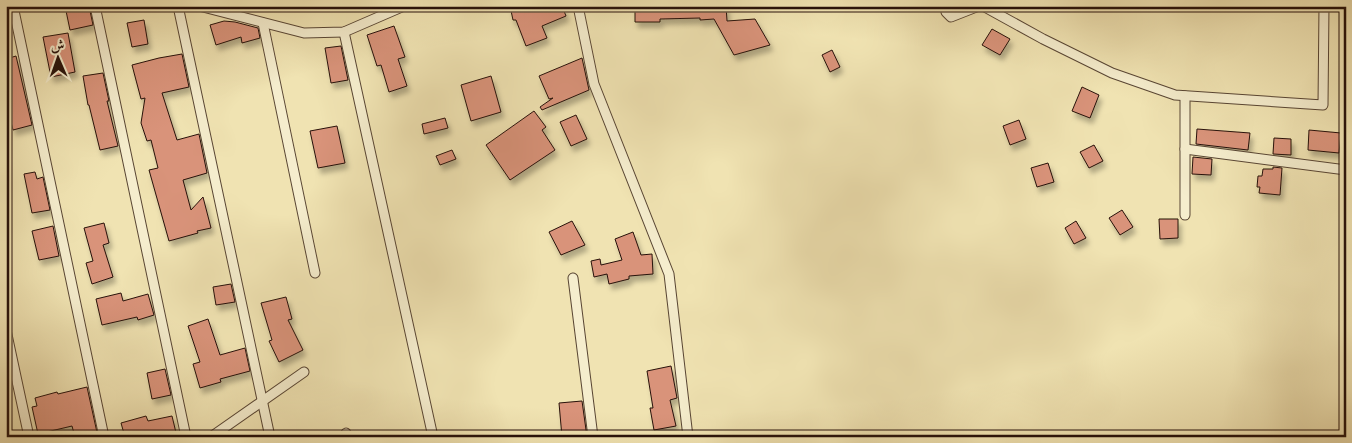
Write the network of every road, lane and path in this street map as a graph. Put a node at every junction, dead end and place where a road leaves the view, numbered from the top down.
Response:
1 (13, 6) edge
2 (95, 6) edge
3 (178, 6) edge
4 (199, 6) edge
5 (404, 6) edge
6 (578, 6) edge
7 (945, 6) edge
8 (981, 6) edge
9 (1324, 6) edge
10 (263, 23) junction
11 (344, 32) junction
12 (1185, 96) junction
13 (1185, 149) junction
14 (1346, 170) edge
15 (1185, 215) dead end
16 (315, 273) dead end
17 (572, 278) dead end
18 (6, 330) edge
19 (304, 372) dead end
20 (262, 401) junction
21 (28, 437) edge
22 (104, 437) edge
23 (186, 437) edge
24 (211, 437) edge
25 (270, 437) edge
26 (433, 437) edge
27 (593, 437) edge
28 (688, 437) edge

1 - 22 street
2 - 23 street
3 - 20 street
4 - 10 street
5 - 11 street
6 - 28 street
7 - 8 street
8 - 12 street
9 - 12 street
10 - 11 street
10 - 16 street
11 - 26 street
12 - 13 street
13 - 14 street
13 - 15 street
17 - 27 street
18 - 21 street
19 - 20 street
20 - 24 street
20 - 25 street

